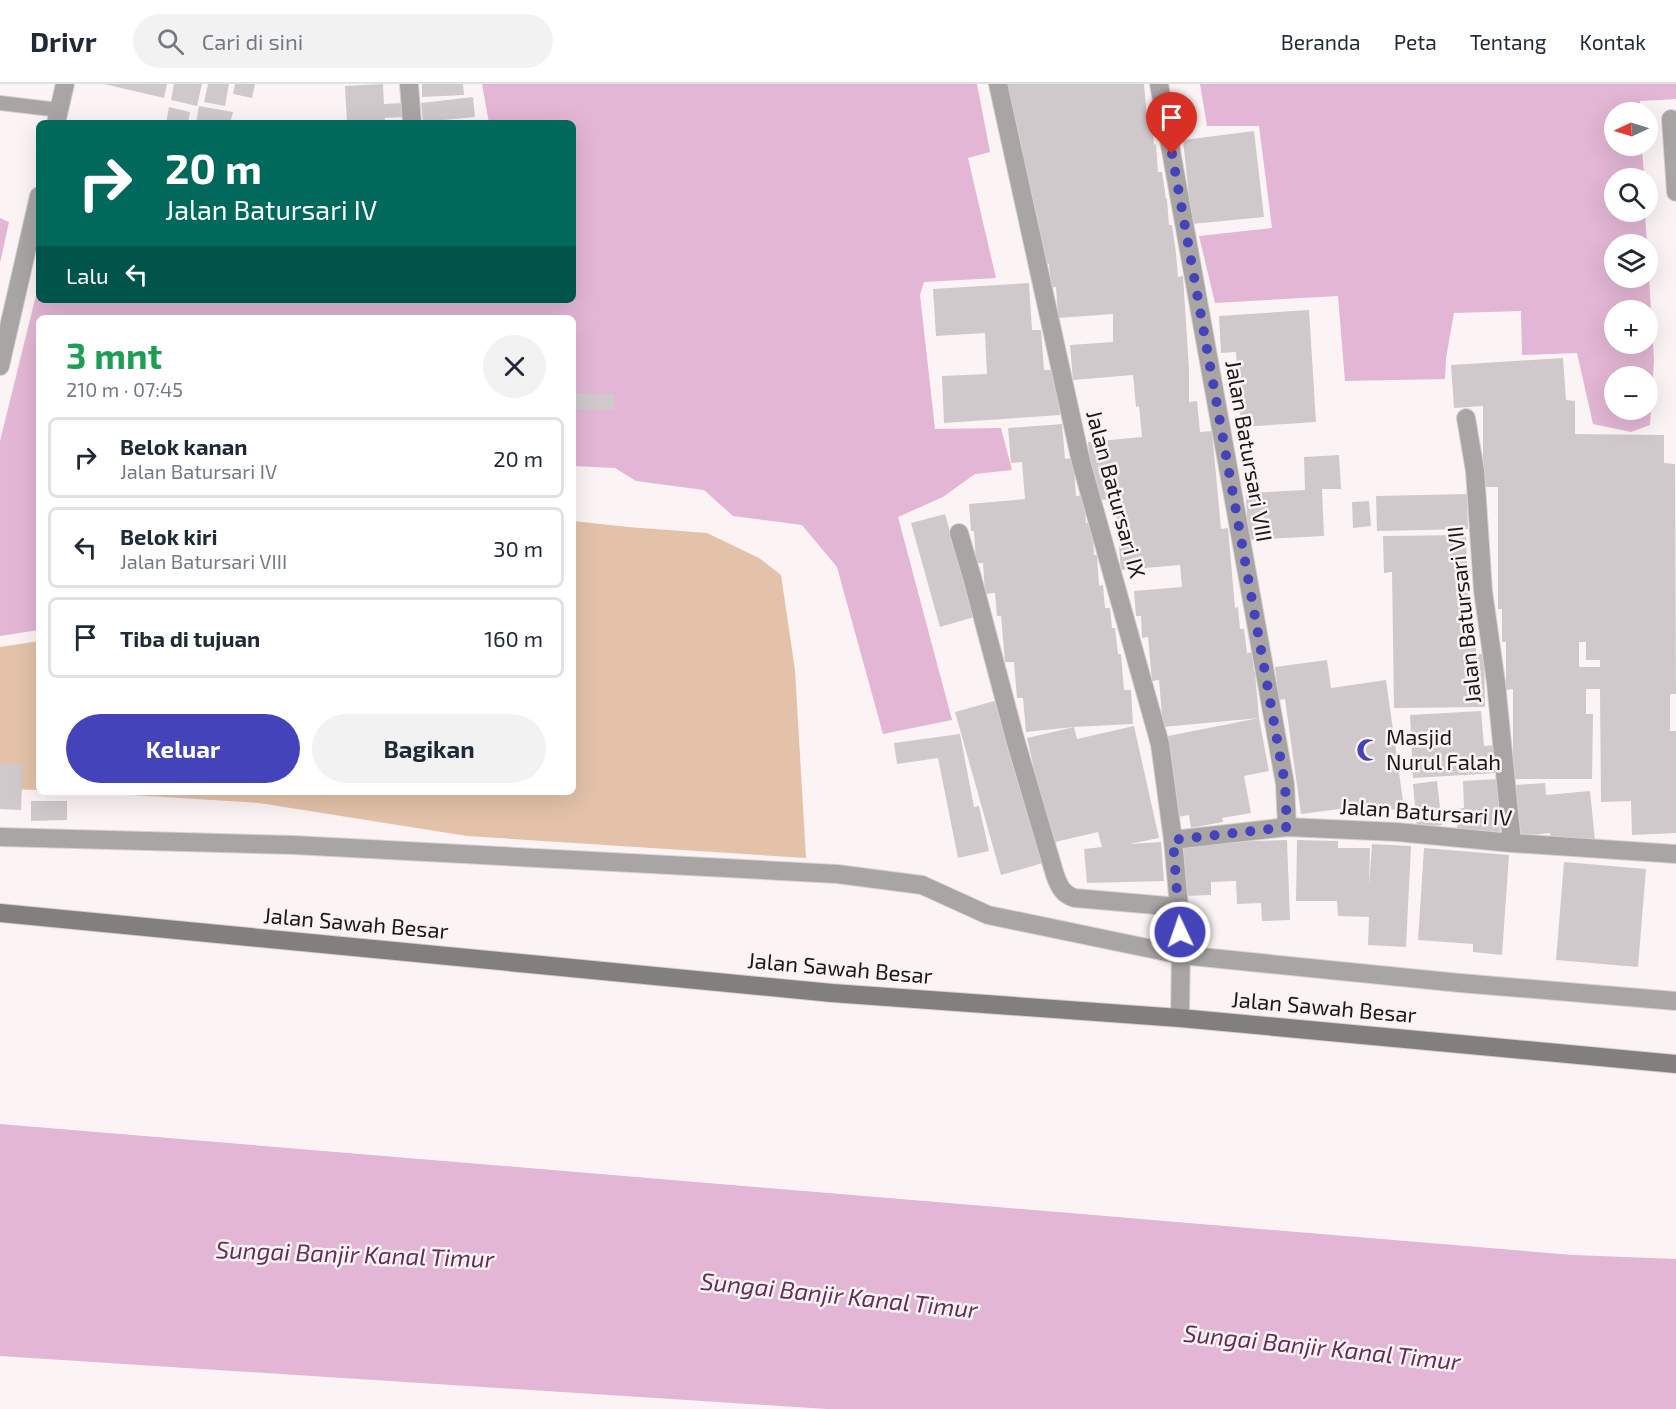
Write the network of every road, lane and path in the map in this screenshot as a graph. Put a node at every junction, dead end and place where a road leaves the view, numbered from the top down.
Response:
1 (65, 84) edge
2 (409, 84) edge
3 (998, 84) edge
4 (1159, 84) edge
5 (0, 103) edge
6 (57, 116) edge
7 (1671, 118) dead end
8 (412, 120) edge
9 (1676, 192) edge
10 (36, 209) edge
11 (0, 366) edge
12 (1466, 418) dead end
13 (959, 533) dead end
14 (1287, 827) junction
15 (0, 837) edge
16 (1173, 840) junction
17 (1512, 843) junction
18 (1676, 854) edge
19 (1179, 912) junction
20 (0, 913) edge
21 (1181, 951) junction
22 (1676, 1001) edge
23 (1180, 1018) junction
24 (1676, 1064) edge

1 - 6 street
2 - 8 street
3 - 16 street, Jalan Batursari IX
4 - 14 street, Jalan Batursari VIII
5 - 6 lane
7 - 9 street
10 - 11 street
12 - 17 street, Jalan Batursari VII
13 - 19 street
14 - 16 street, Jalan Batursari IV
14 - 17 street, Jalan Batursari IV
15 - 21 street
16 - 19 street, Jalan Batursari IX
17 - 18 street, Jalan Batursari IV
19 - 21 street, Jalan Batursari IX
20 - 23 street, Jalan Sawah Besar
21 - 22 street
21 - 23 street
23 - 24 street, Jalan Sawah Besar

